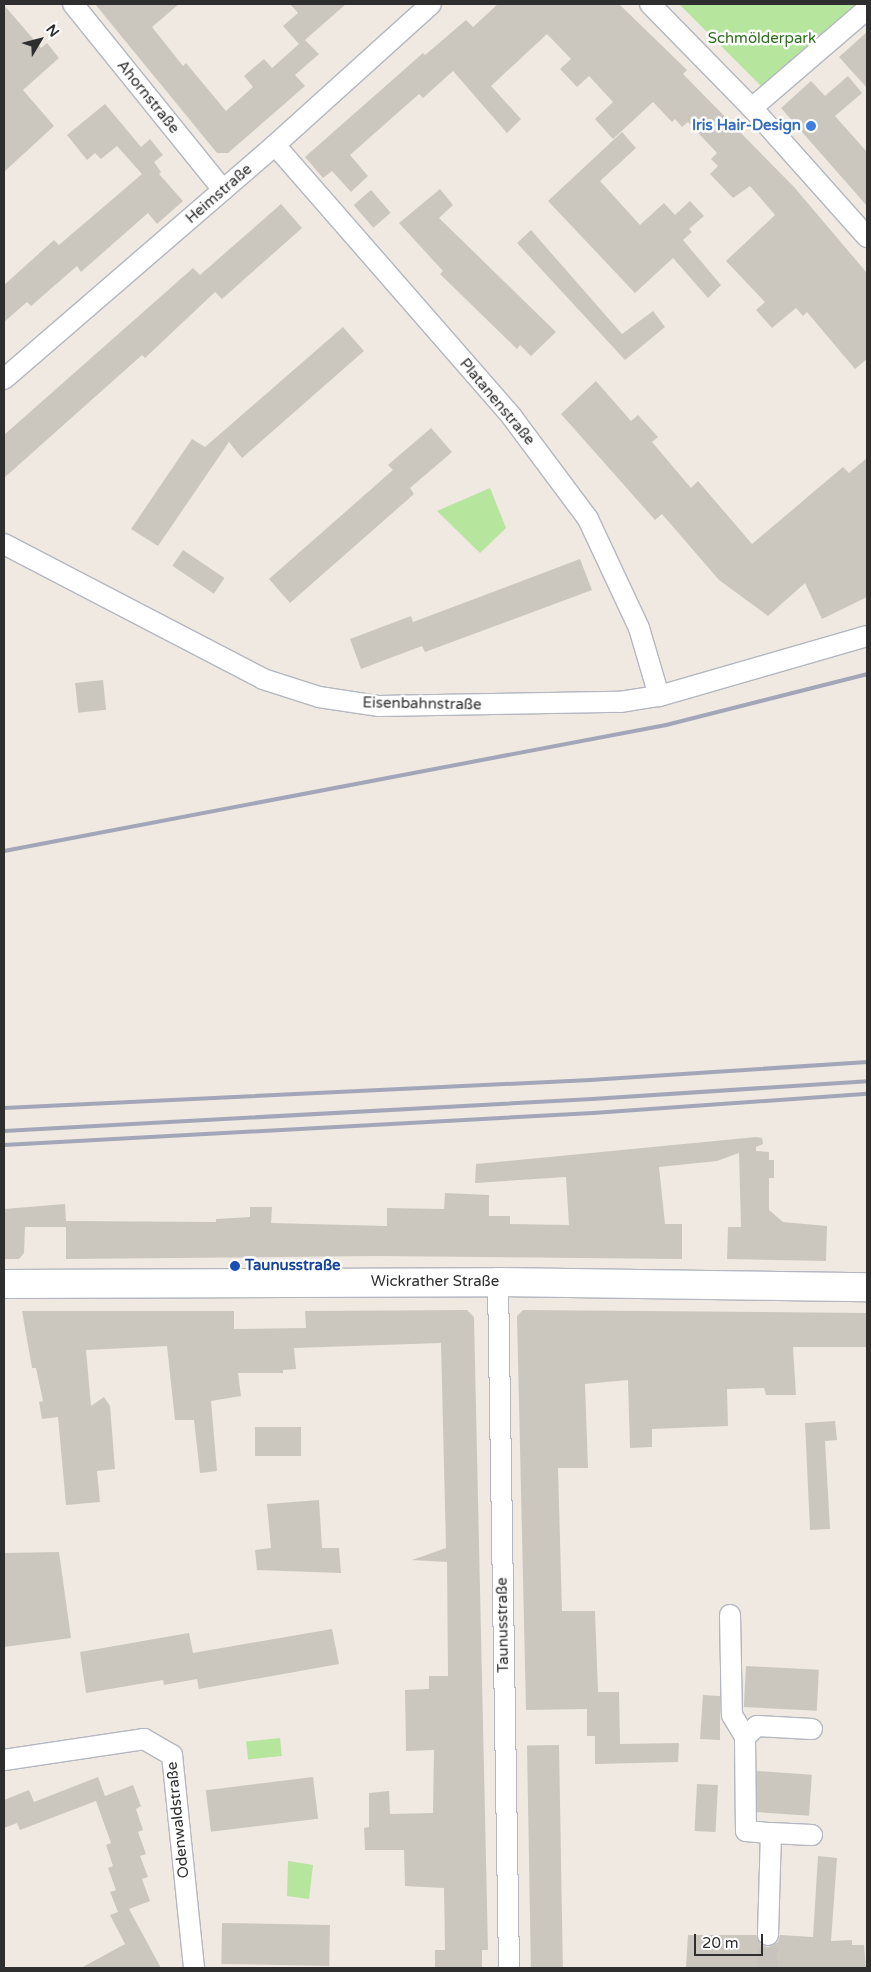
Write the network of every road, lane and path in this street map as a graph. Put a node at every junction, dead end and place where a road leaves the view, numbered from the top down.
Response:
1 (74, 4) edge
2 (431, 4) edge
3 (650, 4) edge
4 (867, 9) edge
5 (752, 108) junction
6 (275, 145) junction
7 (224, 190) junction
8 (867, 237) edge
9 (4, 379) edge
10 (4, 544) edge
11 (867, 636) edge
12 (659, 696) junction
13 (498, 1282) junction
14 (4, 1284) edge
15 (867, 1286) edge
16 (730, 1614) dead end
17 (812, 1729) dead end
18 (746, 1737) junction
19 (4, 1760) edge
20 (771, 1833) junction
21 (812, 1835) dead end
22 (768, 1935) tunnel mouth
23 (194, 1968) edge
24 (509, 1968) edge

1 - 7 street, Ahornstraße
2 - 6 street, Heimstraße
3 - 5 street
4 - 5 street
5 - 8 street
6 - 7 street, Heimstraße
6 - 12 street, Platanenstraße
7 - 9 street, Heimstraße
10 - 12 street, Eisenbahnstraße
11 - 12 street, Eisenbahnstraße
13 - 14 main road, Wickrather Straße
13 - 15 main road, Wickrather Straße
13 - 24 street, Taunusstraße
16 - 18 street
17 - 18 street
18 - 20 street
19 - 23 street, Odenwaldstraße
20 - 21 street
20 - 22 street

